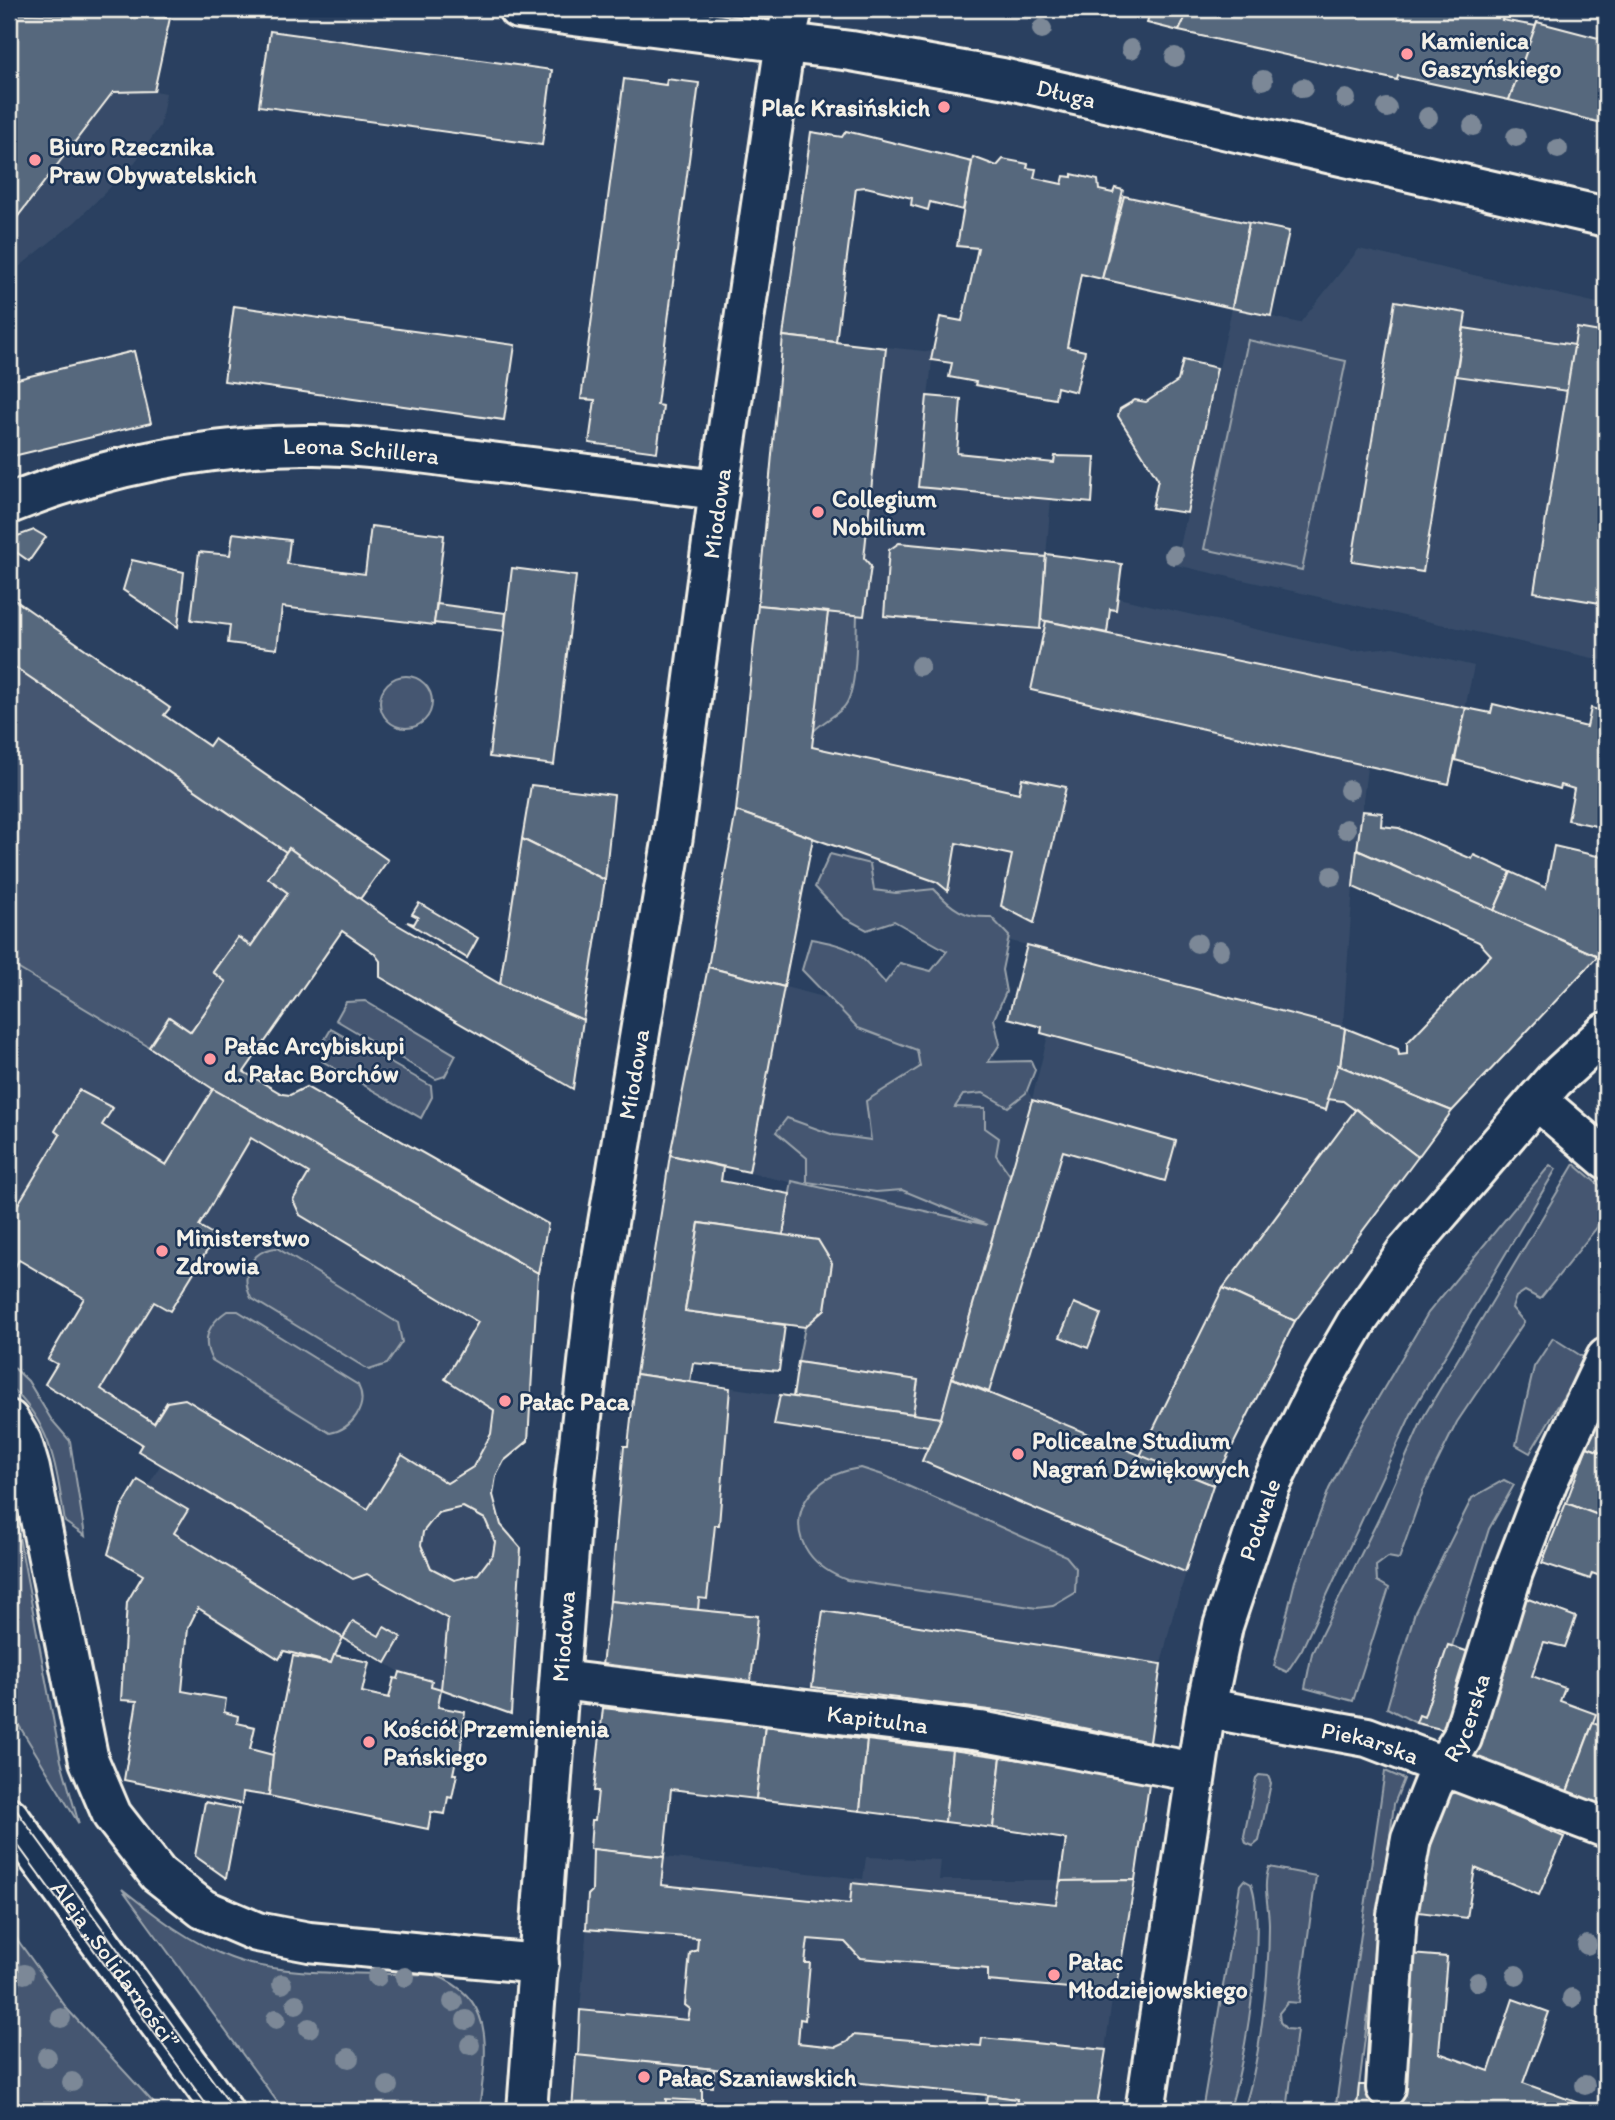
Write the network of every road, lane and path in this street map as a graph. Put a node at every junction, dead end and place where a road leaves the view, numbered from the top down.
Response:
1 (518, 9) edge
2 (789, 26) edge
3 (1606, 217) edge
4 (719, 490) junction
5 (9, 504) edge
6 (1606, 1032) edge
7 (1537, 1100) junction
8 (1606, 1159) edge
9 (1606, 1358) edge
10 (9, 1420) edge
11 (560, 1680) junction
12 (1206, 1708) junction
13 (1445, 1765) junction
14 (1195, 1772) junction
15 (9, 1817) edge
16 (1606, 1828) edge
17 (539, 1964) junction
18 (1386, 2088) dead end
19 (223, 2111) edge
20 (527, 2111) edge
21 (1145, 2111) edge

1 - 2 street, Długa
2 - 3 street, Długa
2 - 4 street, Miodowa
4 - 5 street, Leona Schillera
4 - 11 street, Miodowa
6 - 7 street, Podwale
7 - 8 street
7 - 12 street, Podwale
9 - 13 street, Rycerska
10 - 17 street
11 - 14 street, Kapitulna
11 - 17 street, Miodowa
12 - 13 street, Piekarska
12 - 14 street, Podwale
13 - 16 street, Piekarska
13 - 18 street, Rycerska
14 - 21 street, Podwale
15 - 19 street, Aleja „Solidarności”
17 - 20 street, Miodowa

